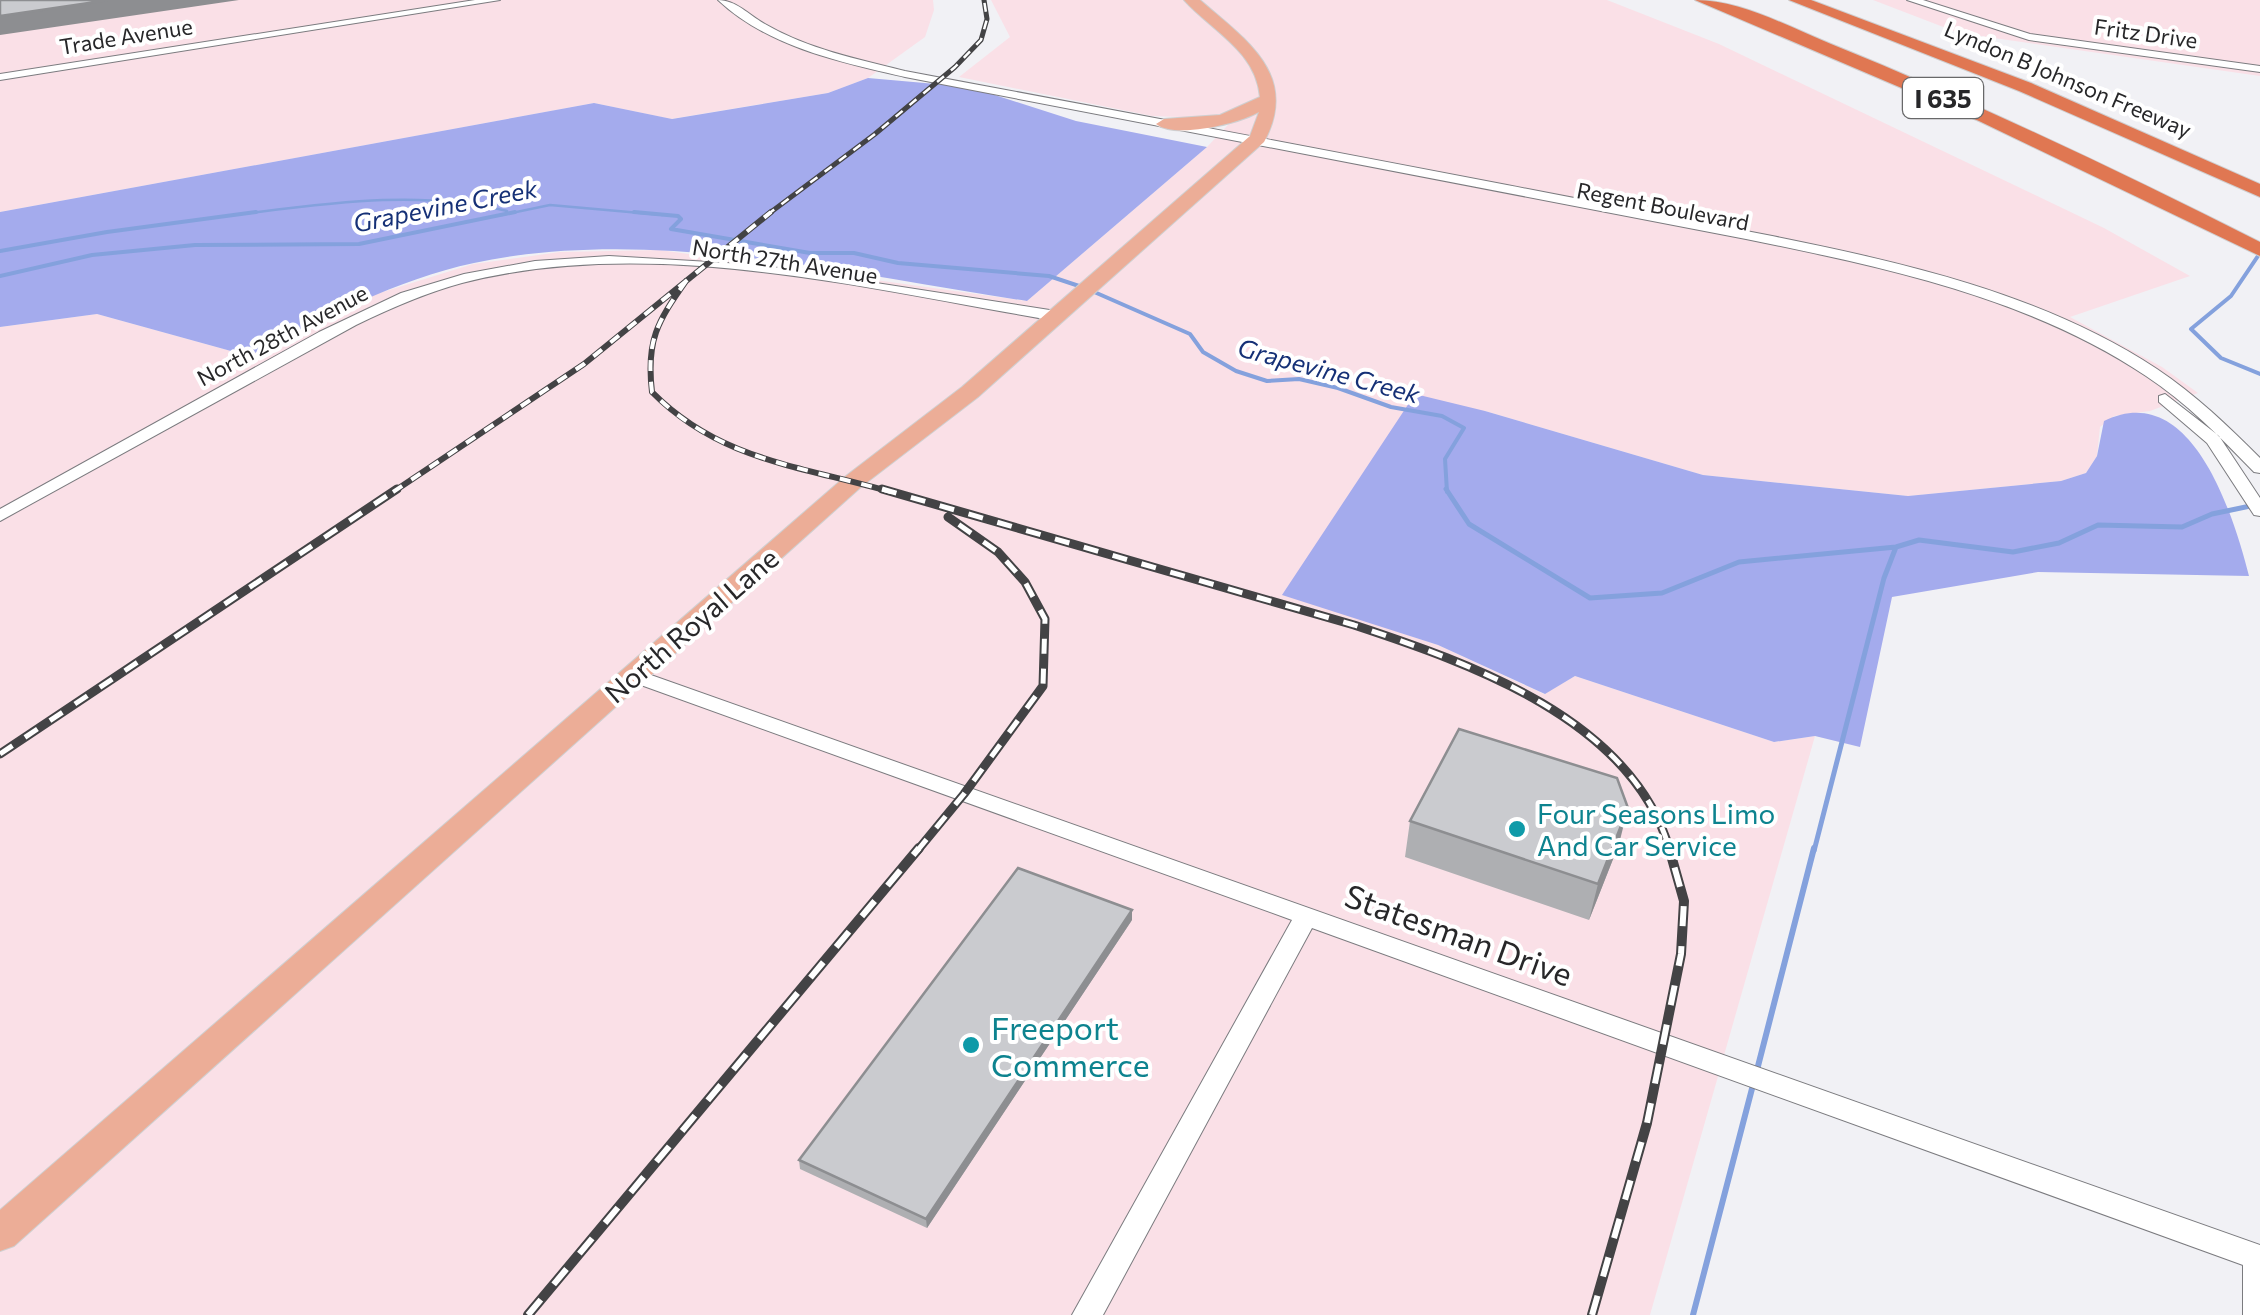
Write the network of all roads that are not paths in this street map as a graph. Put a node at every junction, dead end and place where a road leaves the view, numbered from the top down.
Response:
1 (495, 0) edge
2 (724, 0) edge
3 (1191, 0) edge
4 (1691, 0) edge
5 (1703, 0) edge
6 (1797, 0) edge
7 (1808, 0) edge
8 (1912, 0) edge
9 (1908, 40) junction
10 (1826, 48) junction
11 (2260, 70) edge
12 (0, 76) edge
13 (986, 91) junction
14 (1270, 98) junction
15 (1164, 124) junction
16 (1250, 146) junction
17 (2260, 190) edge
18 (2260, 250) edge
19 (668, 262) joint
20 (1057, 315) junction
21 (2188, 400) junction
22 (2169, 402) junction
23 (2260, 468) edge
24 (2260, 510) edge
25 (0, 516) edge
26 (634, 675) junction
27 (1306, 916) junction
28 (0, 1234) edge
29 (2258, 1258) edge
30 (1087, 1315) edge
31 (2258, 1315) edge

1 - 12 street, Trade Avenue
2 - 13 street, Regent Boulevard
3 - 14 main road
4 - 10 highway
5 - 10 highway, I 635
6 - 9 highway, Lyndon B Johnson Freeway / I 635
7 - 9 highway
8 - 11 street, Fritz Drive
9 - 17 highway, Lyndon B Johnson Freeway / I 635
10 - 18 highway, I 635
13 - 15 street, Regent Boulevard
13 - 16 street, Regent Boulevard
14 - 15 main road
14 - 16 main road, North Royal Lane
15 - 16 street, Regent Boulevard
16 - 20 main road, North Royal Lane
16 - 21 street, Regent Boulevard
16 - 22 street, Regent Boulevard
19 - 20 street, North 27th Avenue
19 - 25 street, North 28th Avenue
20 - 26 main road, North Royal Lane
21 - 22 street
21 - 23 street, Regent Boulevard
22 - 24 street, Regent Boulevard
26 - 27 street, Statesman Drive
26 - 28 main road, North Royal Lane
27 - 29 street, Statesman Drive
27 - 30 street
29 - 31 street

